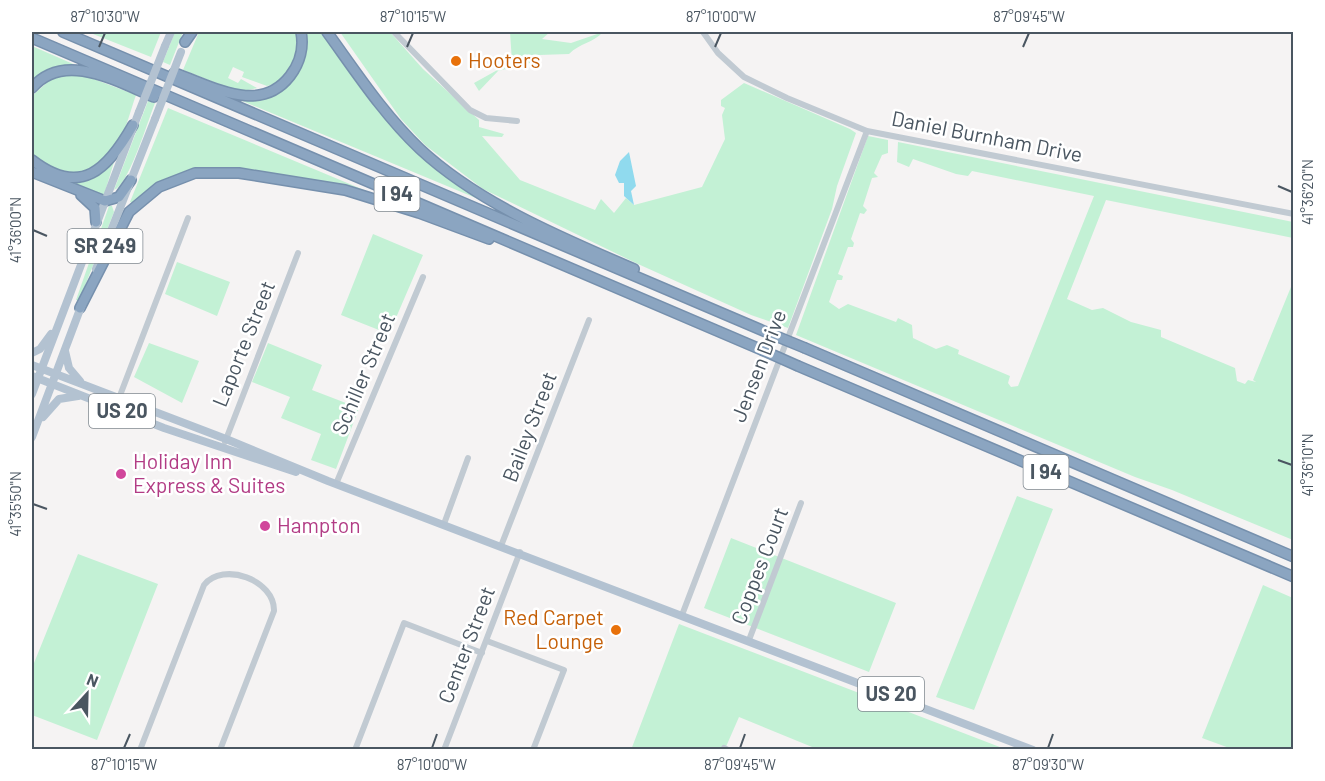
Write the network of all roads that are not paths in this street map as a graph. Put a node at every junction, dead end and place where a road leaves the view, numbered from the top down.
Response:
1 (63, 32) edge
2 (171, 32) edge
3 (190, 32) edge
4 (301, 32) edge
5 (327, 32) edge
6 (394, 32) edge
7 (703, 32) edge
8 (32, 38) edge
9 (185, 42) joint
10 (127, 59) junction
11 (32, 88) edge
12 (212, 115) junction
13 (517, 121) dead end
14 (133, 125) junction
15 (867, 130) junction
16 (32, 160) edge
17 (32, 172) edge
18 (131, 180) junction
19 (66, 187) junction
20 (105, 201) junction
21 (1293, 214) edge
22 (188, 218) dead end
23 (96, 222) junction
24 (298, 253) dead end
25 (563, 265) junction
26 (423, 277) dead end
27 (80, 308) junction
28 (589, 320) dead end
29 (58, 324) junction
30 (752, 326) junction
31 (65, 351) junction
32 (32, 353) edge
33 (32, 365) edge
34 (42, 369) junction
35 (56, 374) junction
36 (35, 378) edge
37 (52, 384) junction
38 (82, 384) junction
39 (32, 394) edge
40 (83, 396) junction
41 (119, 398) junction
42 (35, 427) junction
43 (32, 437) edge
44 (226, 439) junction
45 (224, 449) junction
46 (468, 458) dead end
47 (332, 483) junction
48 (801, 503) dead end
49 (444, 524) junction
50 (501, 546) junction
51 (520, 552) junction
52 (1293, 557) edge
53 (1293, 578) edge
54 (682, 615) junction
55 (749, 640) junction
56 (487, 641) junction
57 (482, 653) junction
58 (140, 750) edge
59 (220, 750) edge
60 (355, 750) edge
61 (444, 750) edge
62 (533, 750) edge
63 (1033, 750) edge

1 - 10 highway, I 94
2 - 14 main road, SR 249, bridge
3 - 9 highway
4 - 10 highway
5 - 30 highway
6 - 13 street
7 - 15 street, Daniel Burnham Drive
8 - 12 highway, I 94
9 - 18 main road, SR 249, bridge
10 - 30 highway, I 94
11 - 12 highway
12 - 25 highway, I 94
14 - 16 highway
14 - 20 main road, SR 249
15 - 21 street, Daniel Burnham Drive
15 - 54 street, Jensen Drive
17 - 19 highway
18 - 20 highway
18 - 27 main road, SR 249
19 - 20 highway
19 - 23 highway
20 - 23 main road, SR 249
22 - 41 street
23 - 29 main road, SR 249
24 - 44 street, Laporte Street
25 - 27 highway
25 - 53 highway, I 94, bridge
26 - 47 street, Schiller Street
27 - 31 main road, SR 249
28 - 50 street, Bailey Street
29 - 32 main road
29 - 34 main road, SR 249
30 - 52 highway, I 94, bridge
31 - 35 main road, SR 249
31 - 38 main road
33 - 34 main road, US 20
34 - 35 main road, US 20
34 - 36 main road, SR 249
35 - 37 main road, SR 249
35 - 38 main road, US 20
36 - 37 main road, US 20
36 - 39 main road
37 - 40 main road, US 20
37 - 42 main road
38 - 41 main road, US 20
40 - 42 main road
40 - 45 main road, US 20
41 - 44 main road, US 20
42 - 43 main road
44 - 45 street, Laporte Street
44 - 47 main road, US 20
45 - 47 main road, US 20
46 - 49 street
47 - 49 main road, US 20
48 - 55 street, Coppes Court
49 - 50 main road, US 20
50 - 51 main road, US 20
51 - 54 main road, US 20
51 - 56 street, Center Street
54 - 55 main road, US 20
55 - 63 main road, US 20
56 - 57 street, Center Street
56 - 62 street
57 - 60 street
57 - 61 street, Center Street
58 - 59 street

